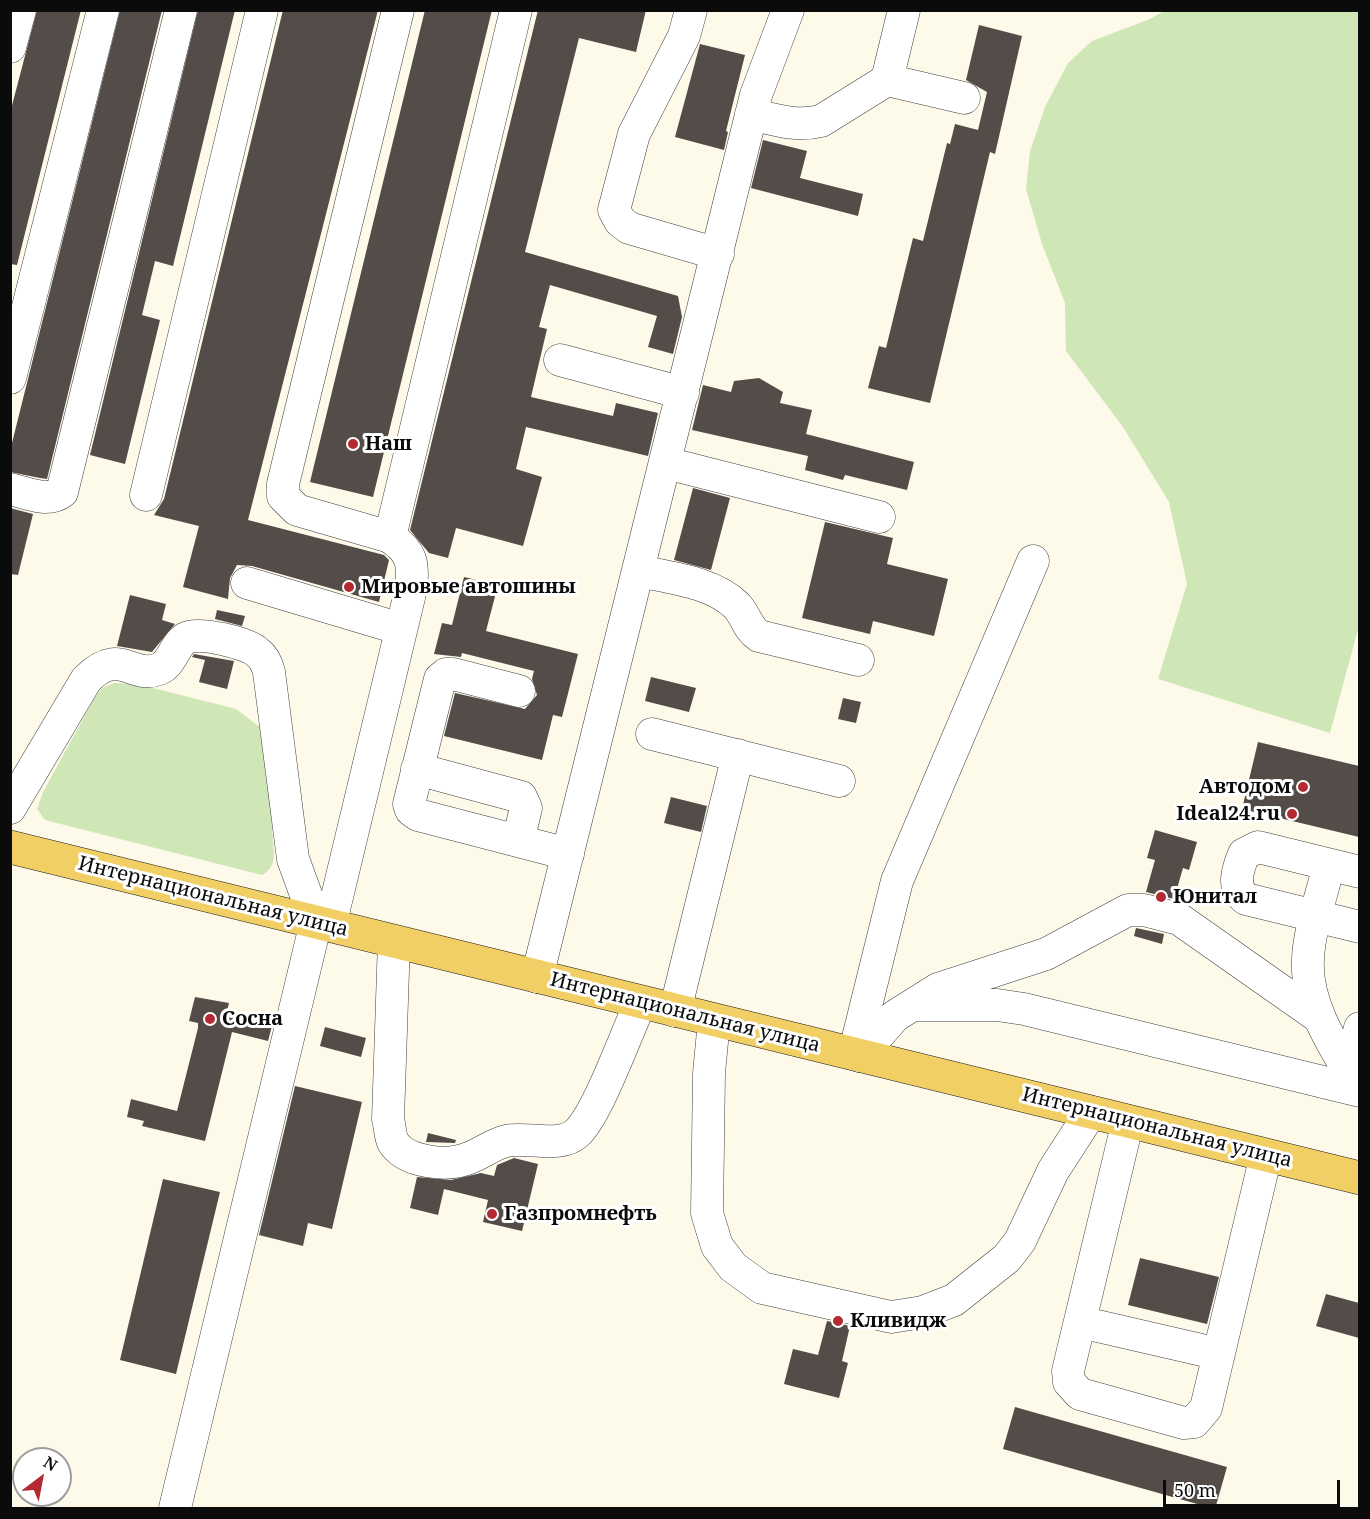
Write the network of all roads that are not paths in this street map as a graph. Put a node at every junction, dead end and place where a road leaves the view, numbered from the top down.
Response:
1 (20, 10) edge
2 (103, 10) edge
3 (181, 10) edge
4 (262, 10) edge
5 (398, 10) edge
6 (516, 10) edge
7 (691, 10) edge
8 (788, 10) edge
9 (904, 10) edge
10 (10, 47) edge
11 (887, 80) junction
12 (964, 98) dead end
13 (752, 114) junction
14 (718, 254) junction
15 (560, 360) dead end
16 (10, 378) edge
17 (684, 393) junction
18 (666, 463) junction
19 (10, 489) edge
20 (146, 495) dead end
21 (879, 517) dead end
22 (390, 537) junction
23 (1033, 561) dead end
24 (639, 571) junction
25 (247, 583) dead end
26 (401, 629) junction
27 (858, 660) dead end
28 (519, 691) dead end
29 (652, 734) dead end
30 (738, 755) junction
31 (417, 769) junction
32 (839, 780) dead end
33 (10, 808) edge
34 (518, 841) junction
35 (10, 847) edge
36 (568, 854) junction
37 (1329, 865) junction
38 (1359, 872) edge
39 (1317, 917) junction
40 (323, 924) junction
41 (1359, 927) edge
42 (394, 941) junction
43 (537, 977) junction
44 (641, 1002) junction
45 (910, 1005) junction
46 (675, 1011) junction
47 (1320, 1018) junction
48 (714, 1021) junction
49 (1359, 1028) edge
50 (857, 1055) junction
51 (1356, 1084) edge
52 (1091, 1112) junction
53 (1128, 1121) junction
54 (1266, 1155) junction
55 (1359, 1178) edge
56 (1080, 1322) junction
57 (1219, 1354) junction
58 (175, 1509) edge

1 - 10 lane
2 - 16 lane
3 - 19 lane
4 - 20 lane
5 - 22 lane
6 - 22 lane
7 - 14 lane
8 - 13 lane
9 - 11 lane
11 - 12 lane
11 - 13 lane
13 - 14 lane
14 - 17 lane
15 - 17 lane
17 - 18 lane
18 - 21 lane
18 - 24 lane
22 - 26 lane
23 - 50 lane
24 - 27 lane
24 - 36 lane
25 - 26 lane
26 - 40 lane
28 - 31 lane
29 - 30 lane
30 - 32 lane
30 - 46 lane
31 - 34 lane
31 - 34 lane
33 - 40 lane
34 - 36 lane
35 - 40 main road, Интернациональная улица
36 - 43 lane
37 - 38 lane
37 - 39 lane
37 - 39 lane
39 - 41 lane
39 - 47 lane
40 - 42 main road, Интернациональная улица
40 - 58 lane
42 - 43 main road, Интернациональная улица
42 - 44 lane
43 - 44 main road, Интернациональная улица
44 - 46 main road, Интернациональная улица
45 - 47 lane
45 - 50 lane
45 - 51 lane
46 - 48 main road, Интернациональная улица
47 - 51 lane
48 - 50 main road, Интернациональная улица
48 - 52 lane
49 - 51 lane
50 - 52 main road, Интернациональная улица
52 - 53 main road, Интернациональная улица
53 - 54 main road, Интернациональная улица
53 - 56 lane
54 - 55 main road, Интернациональная улица
54 - 57 lane
56 - 57 lane
56 - 57 lane

